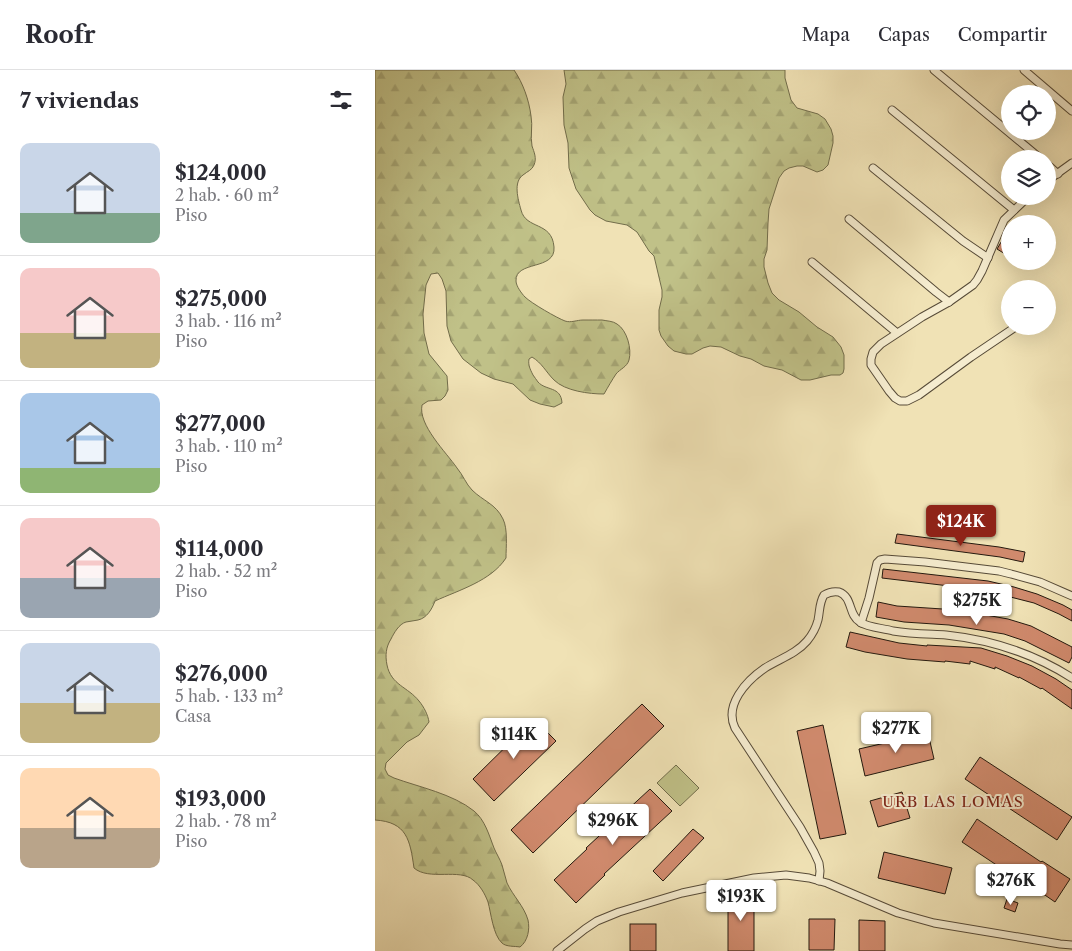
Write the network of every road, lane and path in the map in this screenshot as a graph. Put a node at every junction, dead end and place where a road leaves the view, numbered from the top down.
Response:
1 (934, 70) edge
2 (1024, 70) edge
3 (892, 110) dead end
4 (1072, 111) edge
5 (1030, 150) edge
6 (1072, 163) edge
7 (873, 168) dead end
8 (1058, 174) edge
9 (1019, 205) edge
10 (1013, 210) junction
11 (849, 219) dead end
12 (988, 258) junction
13 (812, 262) dead end
14 (949, 302) junction
15 (897, 333) junction
16 (1004, 335) edge
17 (1072, 596) edge
18 (861, 623) junction
19 (1072, 678) edge
20 (819, 881) junction
21 (1072, 945) edge
22 (557, 951) edge

1 - 5 street
2 - 4 street
3 - 10 street
6 - 8 street
7 - 12 street
9 - 10 street
10 - 12 street
11 - 14 street
12 - 14 street
13 - 15 street
14 - 15 street
15 - 16 street
17 - 18 street
18 - 19 street
18 - 20 street
20 - 21 street
20 - 22 street

